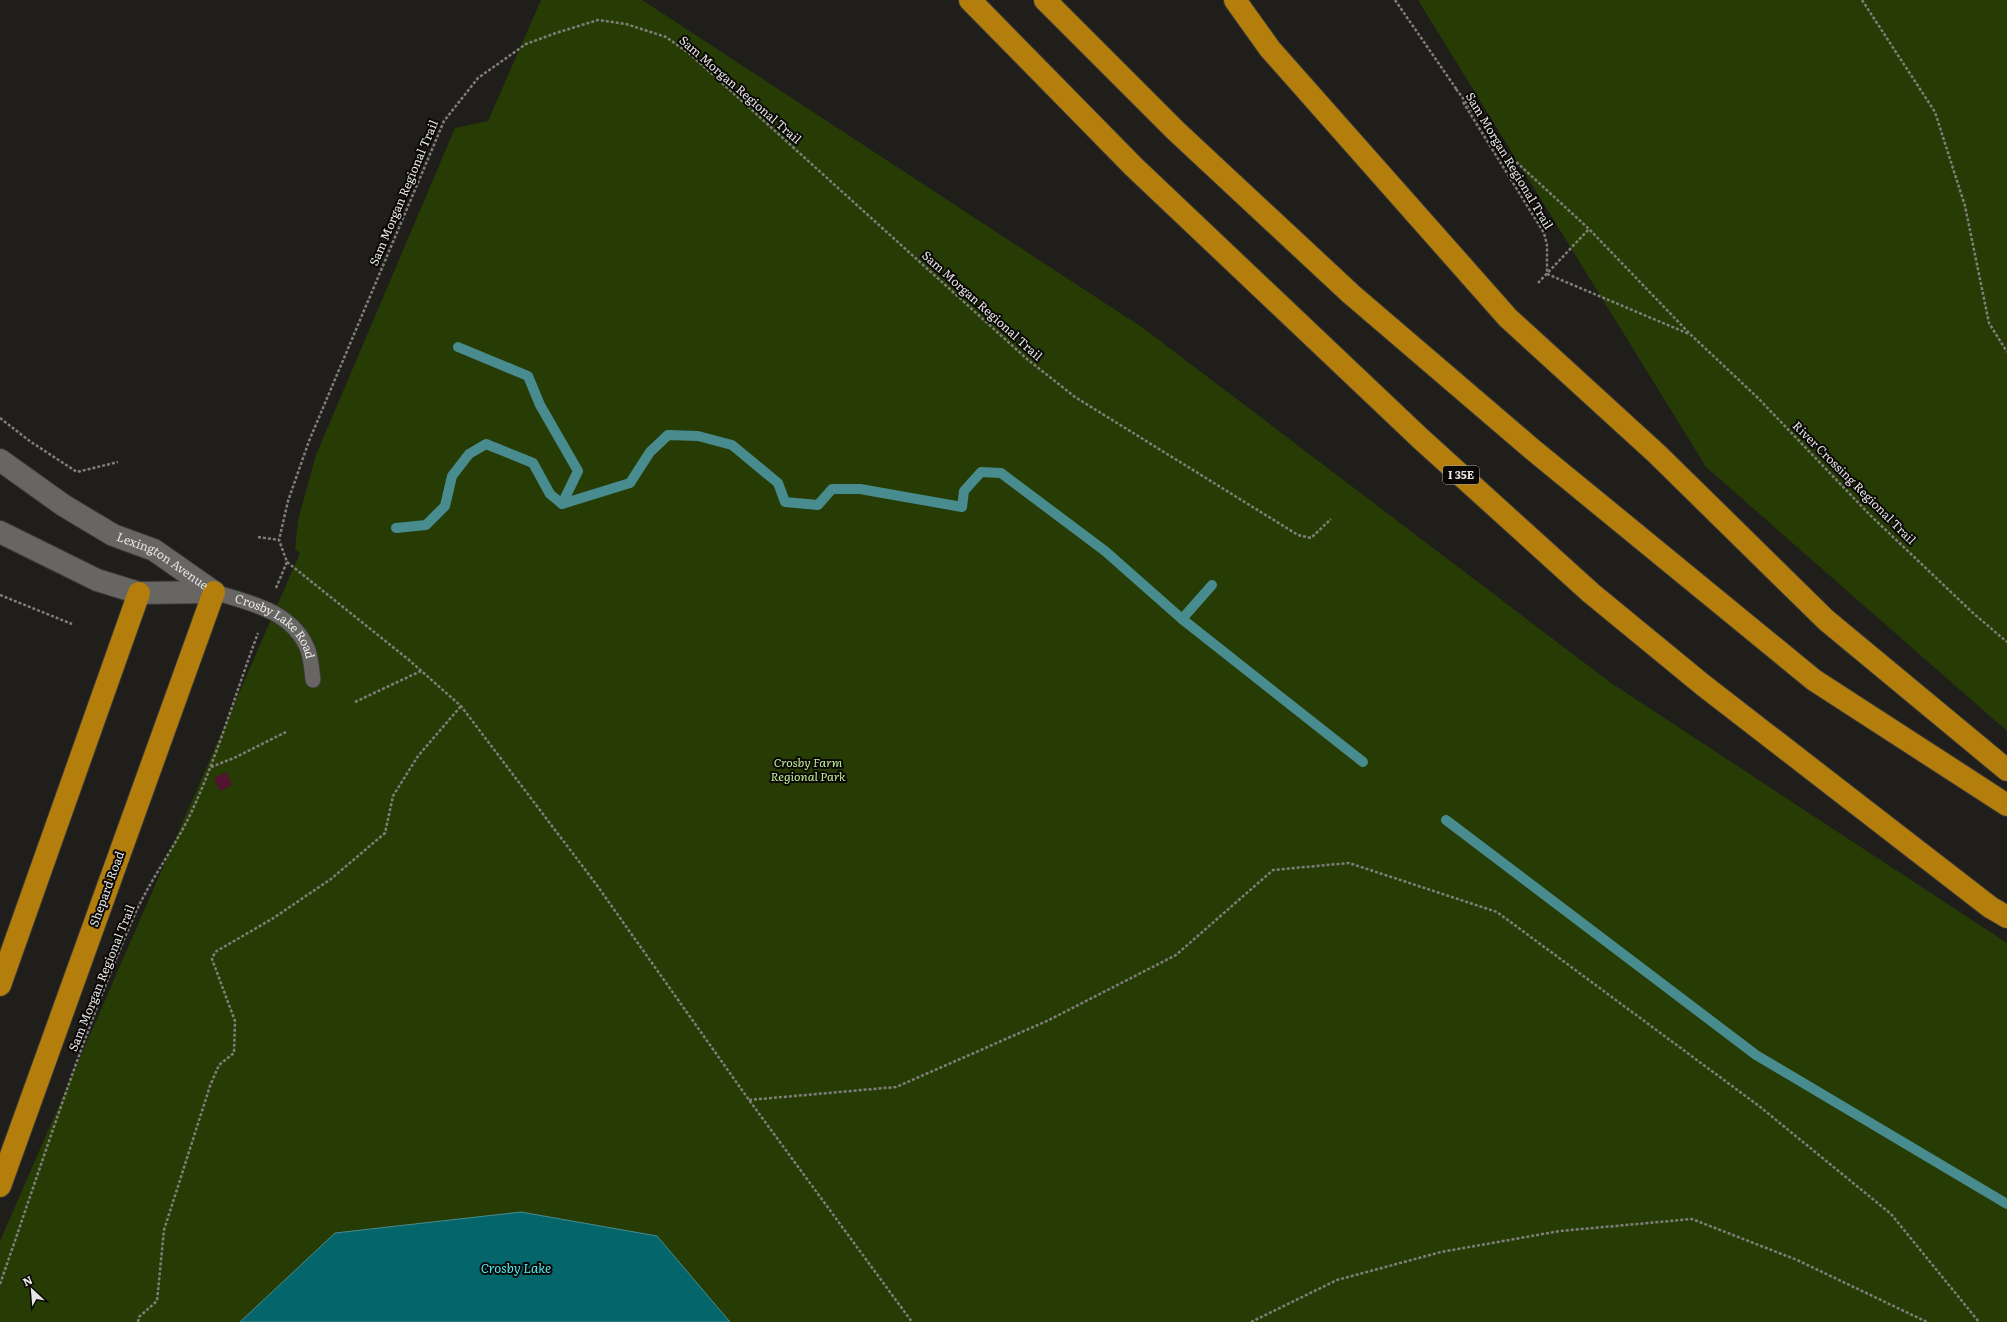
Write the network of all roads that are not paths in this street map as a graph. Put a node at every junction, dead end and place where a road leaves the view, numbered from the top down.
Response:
1 (970, 0) edge
2 (1045, 0) edge
3 (1235, 0) edge
4 (0, 460) edge
5 (0, 532) edge
6 (214, 592) junction
7 (139, 593) junction
8 (313, 680) dead end
9 (2007, 770) edge
10 (2007, 805) edge
11 (2007, 917) edge
12 (0, 985) edge
13 (0, 1186) edge

1 - 11 highway, I 35E
2 - 10 highway
3 - 9 highway
4 - 6 street, Lexington Avenue
5 - 7 street, Lexington Avenue
6 - 7 street, Lexington Avenue
6 - 8 lane, Crosby Lake Road
6 - 13 highway, Shepard Road
7 - 12 highway

